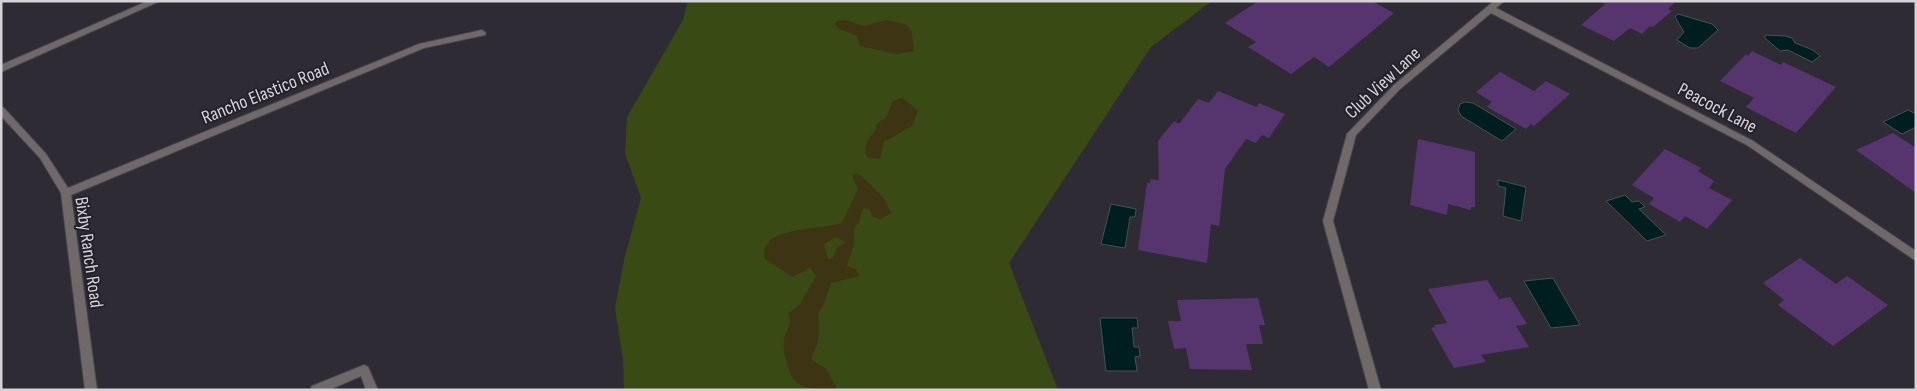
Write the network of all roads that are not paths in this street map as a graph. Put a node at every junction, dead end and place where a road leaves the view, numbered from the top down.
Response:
1 (156, 1) edge
2 (1500, 1) edge
3 (1491, 9) junction
4 (482, 33) dead end
5 (1, 70) edge
6 (1, 110) edge
7 (66, 193) junction
8 (1916, 257) edge
9 (92, 390) edge
10 (316, 390) edge
11 (372, 390) edge
12 (1375, 390) edge

1 - 5 street
2 - 3 street, Club View Lane
3 - 8 street, Peacock Lane
3 - 12 street, Club View Lane
4 - 7 street, Rancho Elastico Road
6 - 7 street, Bixby Ranch Road
7 - 9 street, Bixby Ranch Road
10 - 11 street

